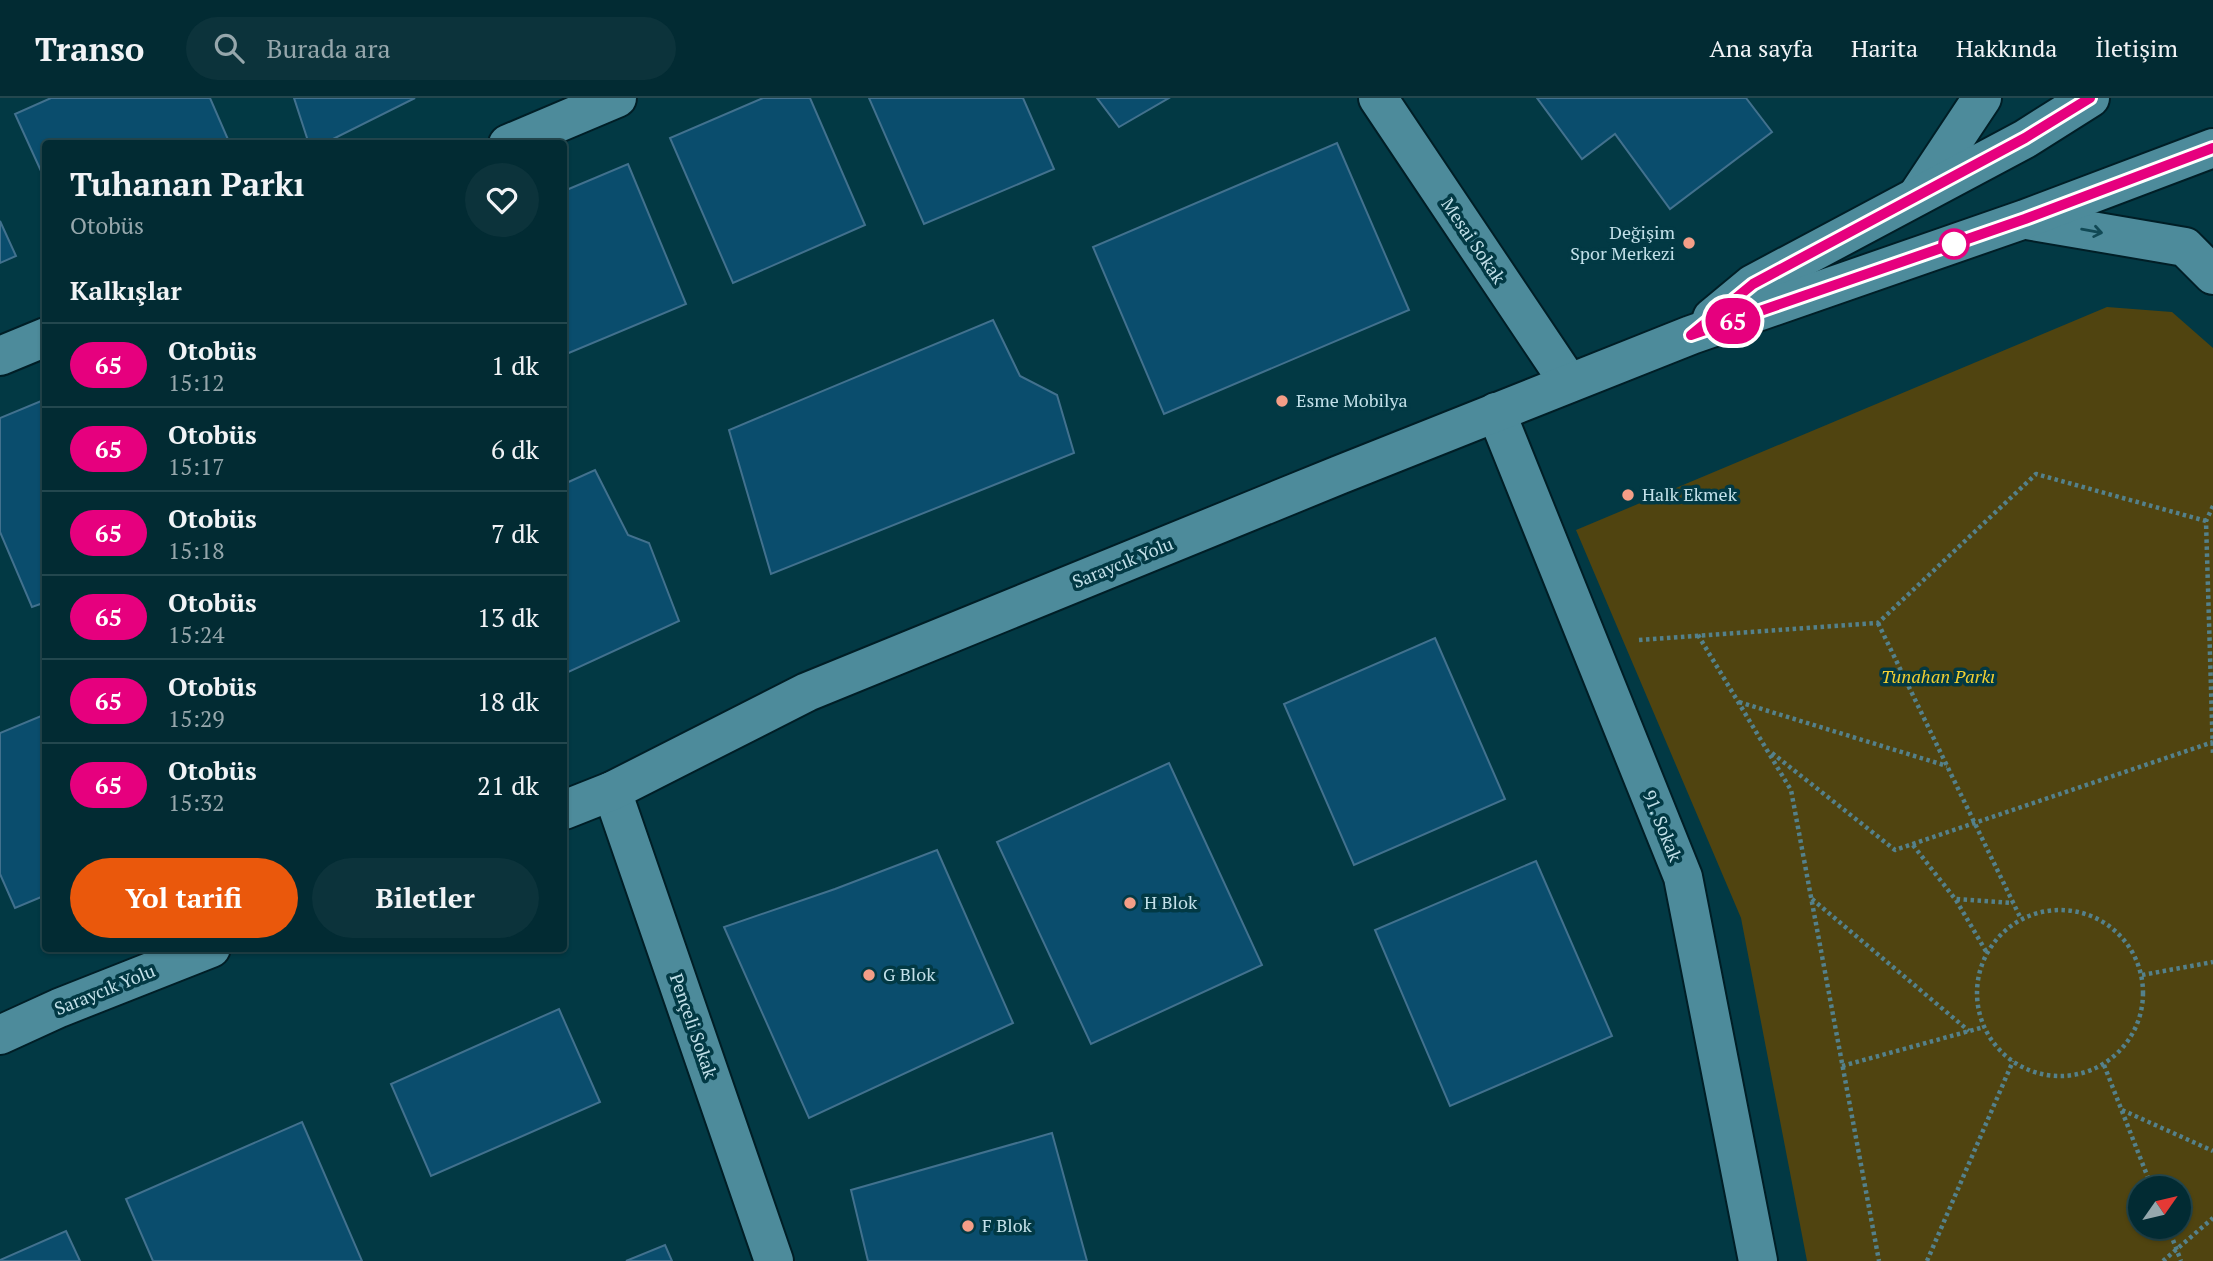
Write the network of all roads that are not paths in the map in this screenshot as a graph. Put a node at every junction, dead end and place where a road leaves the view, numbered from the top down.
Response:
1 (617, 98) edge
2 (1378, 98) edge
3 (1982, 98) edge
4 (2074, 98) edge
5 (2090, 98) edge
6 (2025, 138) junction
7 (517, 140) edge
8 (2213, 148) edge
9 (1917, 196) junction
10 (2025, 219) junction
11 (2213, 275) edge
12 (1691, 335) junction
13 (42, 339) edge
14 (0, 356) edge
15 (1569, 383) junction
16 (1496, 412) junction
17 (611, 791) junction
18 (567, 809) edge
19 (201, 952) edge
20 (4, 1027) edge
21 (774, 1261) edge
22 (1758, 1261) edge

1 - 7 main road
2 - 15 main road, Mesai Sokak
3 - 9 main road
4 - 6 main road
5 - 6 main road
6 - 9 main road
8 - 10 main road, Saraycık Yolu
9 - 12 main road
10 -> 11 main road
10 - 12 main road, Saraycık Yolu
12 - 15 main road, Saraycık Yolu
13 - 14 main road
15 - 16 main road, Saraycık Yolu
16 - 17 main road, Saraycık Yolu
16 - 22 main road, 91. Sokak
17 - 18 main road, Saraycık Yolu
17 - 21 main road, Pençeli Sokak
19 - 20 main road, Saraycık Yolu

